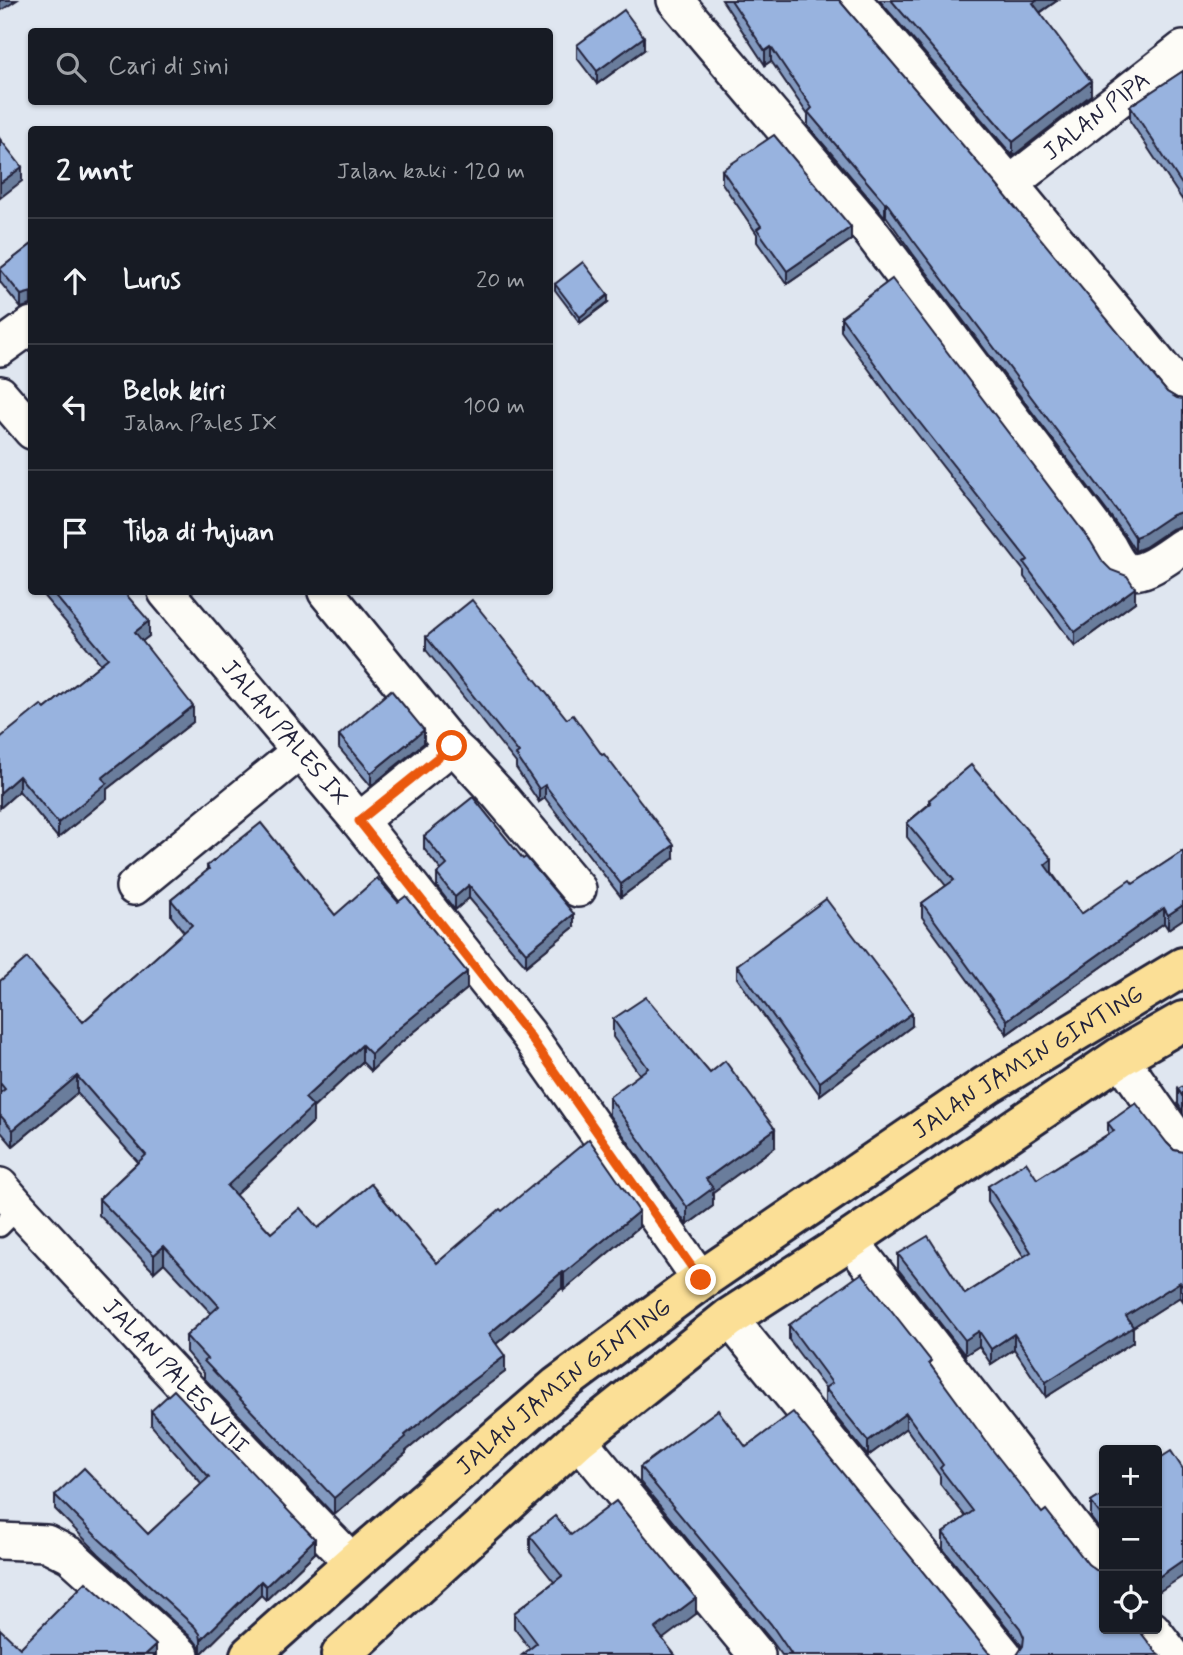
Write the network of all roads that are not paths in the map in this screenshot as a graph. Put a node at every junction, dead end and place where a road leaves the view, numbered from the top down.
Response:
1 (675, 0) edge
2 (853, 0) edge
3 (1183, 48) edge
4 (1010, 184) junction
5 (28, 328) edge
6 (0, 348) edge
7 (1183, 393) edge
8 (0, 394) edge
9 (28, 426) edge
10 (1183, 547) edge
11 (169, 595) edge
12 (328, 595) edge
13 (452, 746) junction
14 (300, 751) junction
15 (359, 821) junction
16 (134, 887) dead end
17 (578, 889) dead end
18 (1183, 967) edge
19 (1183, 1021) edge
20 (1120, 1057) junction
21 (1183, 1147) edge
22 (6, 1207) edge
23 (850, 1240) junction
24 (701, 1280) junction
25 (729, 1318) junction
26 (578, 1439) junction
27 (0, 1541) edge
28 (1099, 1561) edge
29 (353, 1563) junction
30 (1156, 1634) edge
31 (348, 1653) edge
32 (181, 1655) edge
33 (250, 1655) edge
34 (757, 1655) edge
35 (1004, 1655) edge
36 (1172, 1655) edge

1 - 10 street
2 - 4 street
3 - 4 street, JALAN PIPA
4 - 7 street
5 - 6 street
8 - 9 street
11 - 14 street, JALAN PALES IX
12 - 13 street
13 - 15 street
13 - 17 street
14 - 15 street, JALAN PALES IX
14 - 16 street
15 - 24 street, JALAN PALES IX
18 - 24 highway, JALAN JAMIN GINTING
19 - 20 highway, JALAN JAMIN GINTING
20 - 21 street
20 - 23 highway, JALAN JAMIN GINTING
22 - 29 street, JALAN PALES VIII
23 - 25 highway, JALAN JAMIN GINTING
23 - 28 street
24 - 29 highway, JALAN JAMIN GINTING
25 - 26 highway, JALAN JAMIN GINTING
25 - 35 street
26 - 31 highway, JALAN JAMIN GINTING
26 - 34 street
27 - 32 street
29 - 33 highway, JALAN JAMIN GINTING
30 - 36 street

